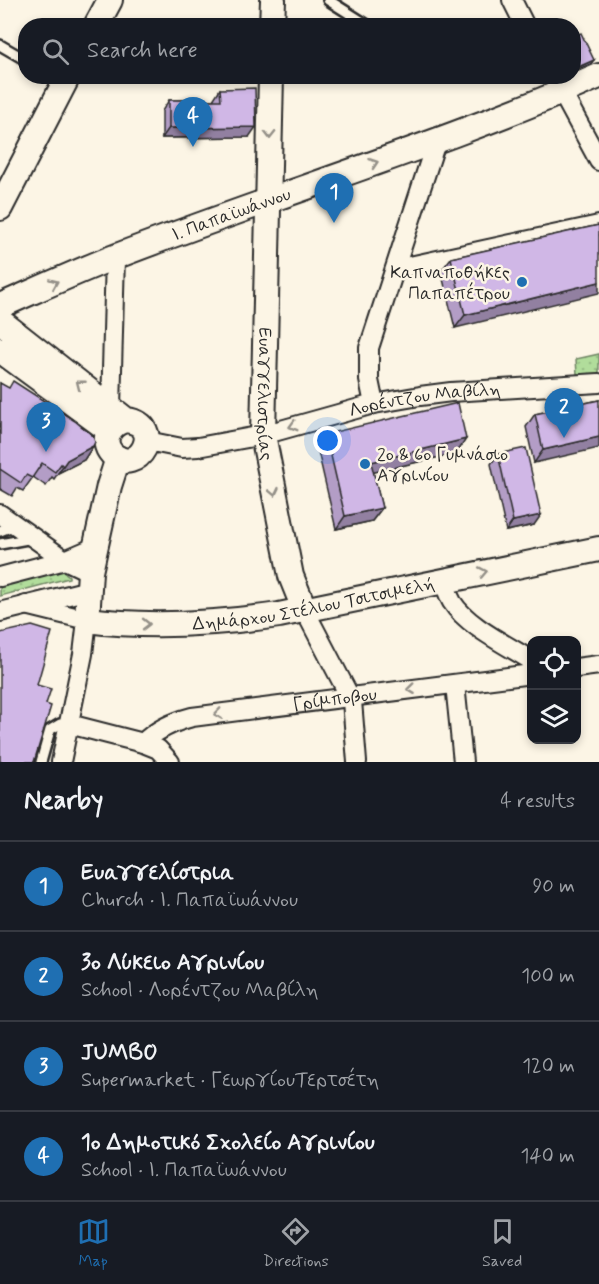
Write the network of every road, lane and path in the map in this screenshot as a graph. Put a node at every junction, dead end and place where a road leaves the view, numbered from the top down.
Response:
1 (110, 0) edge
2 (273, 0) edge
3 (328, 0) edge
4 (512, 0) edge
5 (100, 18) edge
6 (272, 18) edge
7 (356, 18) edge
8 (521, 18) edge
9 (0, 45) edge
10 (18, 55) edge
11 (599, 76) edge
12 (581, 79) edge
13 (59, 84) edge
14 (272, 84) edge
15 (557, 84) edge
16 (436, 142) junction
17 (599, 161) edge
18 (269, 200) junction
19 (0, 208) edge
20 (599, 225) edge
21 (115, 256) junction
22 (396, 269) junction
23 (0, 306) edge
24 (0, 321) edge
25 (0, 350) edge
26 (599, 383) edge
27 (374, 404) junction
28 (115, 419) junction
29 (263, 435) junction
30 (147, 441) junction
31 (118, 458) junction
32 (5, 523) edge
33 (35, 537) junction
34 (0, 544) edge
35 (95, 547) junction
36 (599, 549) edge
37 (65, 560) junction
38 (0, 577) edge
39 (443, 580) junction
40 (89, 581) junction
41 (26, 605) junction
42 (305, 611) junction
43 (0, 612) edge
44 (87, 620) junction
45 (527, 658) edge
46 (599, 665) edge
47 (581, 667) edge
48 (527, 675) edge
49 (455, 684) junction
50 (350, 696) junction
51 (69, 724) junction
52 (143, 743) junction
53 (41, 762) edge
54 (61, 762) edge
55 (170, 762) edge
56 (357, 762) edge
57 (463, 762) edge

1 - 5 street
2 - 6 street
3 - 7 lane
4 - 8 street
9 - 10 lane
11 - 12 street, Ι. Παπαϊωάννου
13 - 19 street
14 -> 18 street, Ευαγγελιστρίας
15 - 16 street, Ι. Παπαϊωάννου
15 - 17 street
18 -> 16 street, Ι. Παπαϊωάννου
16 - 22 street
18 - 21 street, Ι. Παπαϊωάννου
18 - 29 street, Ευαγγελιστρίας
20 - 22 street
23 -> 21 street, Ι. Παπαϊωάννου
21 - 28 street
22 - 27 street
28 -> 24 street
25 - 28 street
26 - 27 street, Λορέντζου Μαβίλη
27 -> 29 street, Λορέντζου Μαβίλη
28 - 30 street
28 - 31 street
29 - 30 street, Λορέντζου Μαβίλη
29 -> 42 street, Ευαγγελιστρίας
30 - 31 street
31 - 35 street
32 - 33 street
33 - 34 lane
33 - 37 street
35 - 37 street
35 - 40 street
39 -> 36 street, Δημάρχου Στέλιου Τσιτσιμελή
37 - 38 street
37 - 40 street
39 - 42 street, Δημάρχου Στέλιου Τσιτσιμελή
39 - 45 street
40 - 41 street, Δημάρχου Στέλιου Τσιτσιμελή
40 - 44 street
41 - 43 street, Δημάρχου Στέλιου Τσιτσιμελή
41 - 44 street, Δημάρχου Στέλιου Τσιτσιμελή
44 -> 42 street, Δημάρχου Στέλιου Τσιτσιμελή
42 - 50 street, Ευαγγελιστρίας
44 - 51 street
46 - 47 street
48 - 49 street, Γρίμποβου
49 -> 50 street, Γρίμποβου
49 - 57 street
50 -> 52 street, Γρίμποβου
50 - 56 street, Ευαγγελιστρίας
51 - 52 street
51 - 53 lane
51 - 54 street
52 - 55 street

